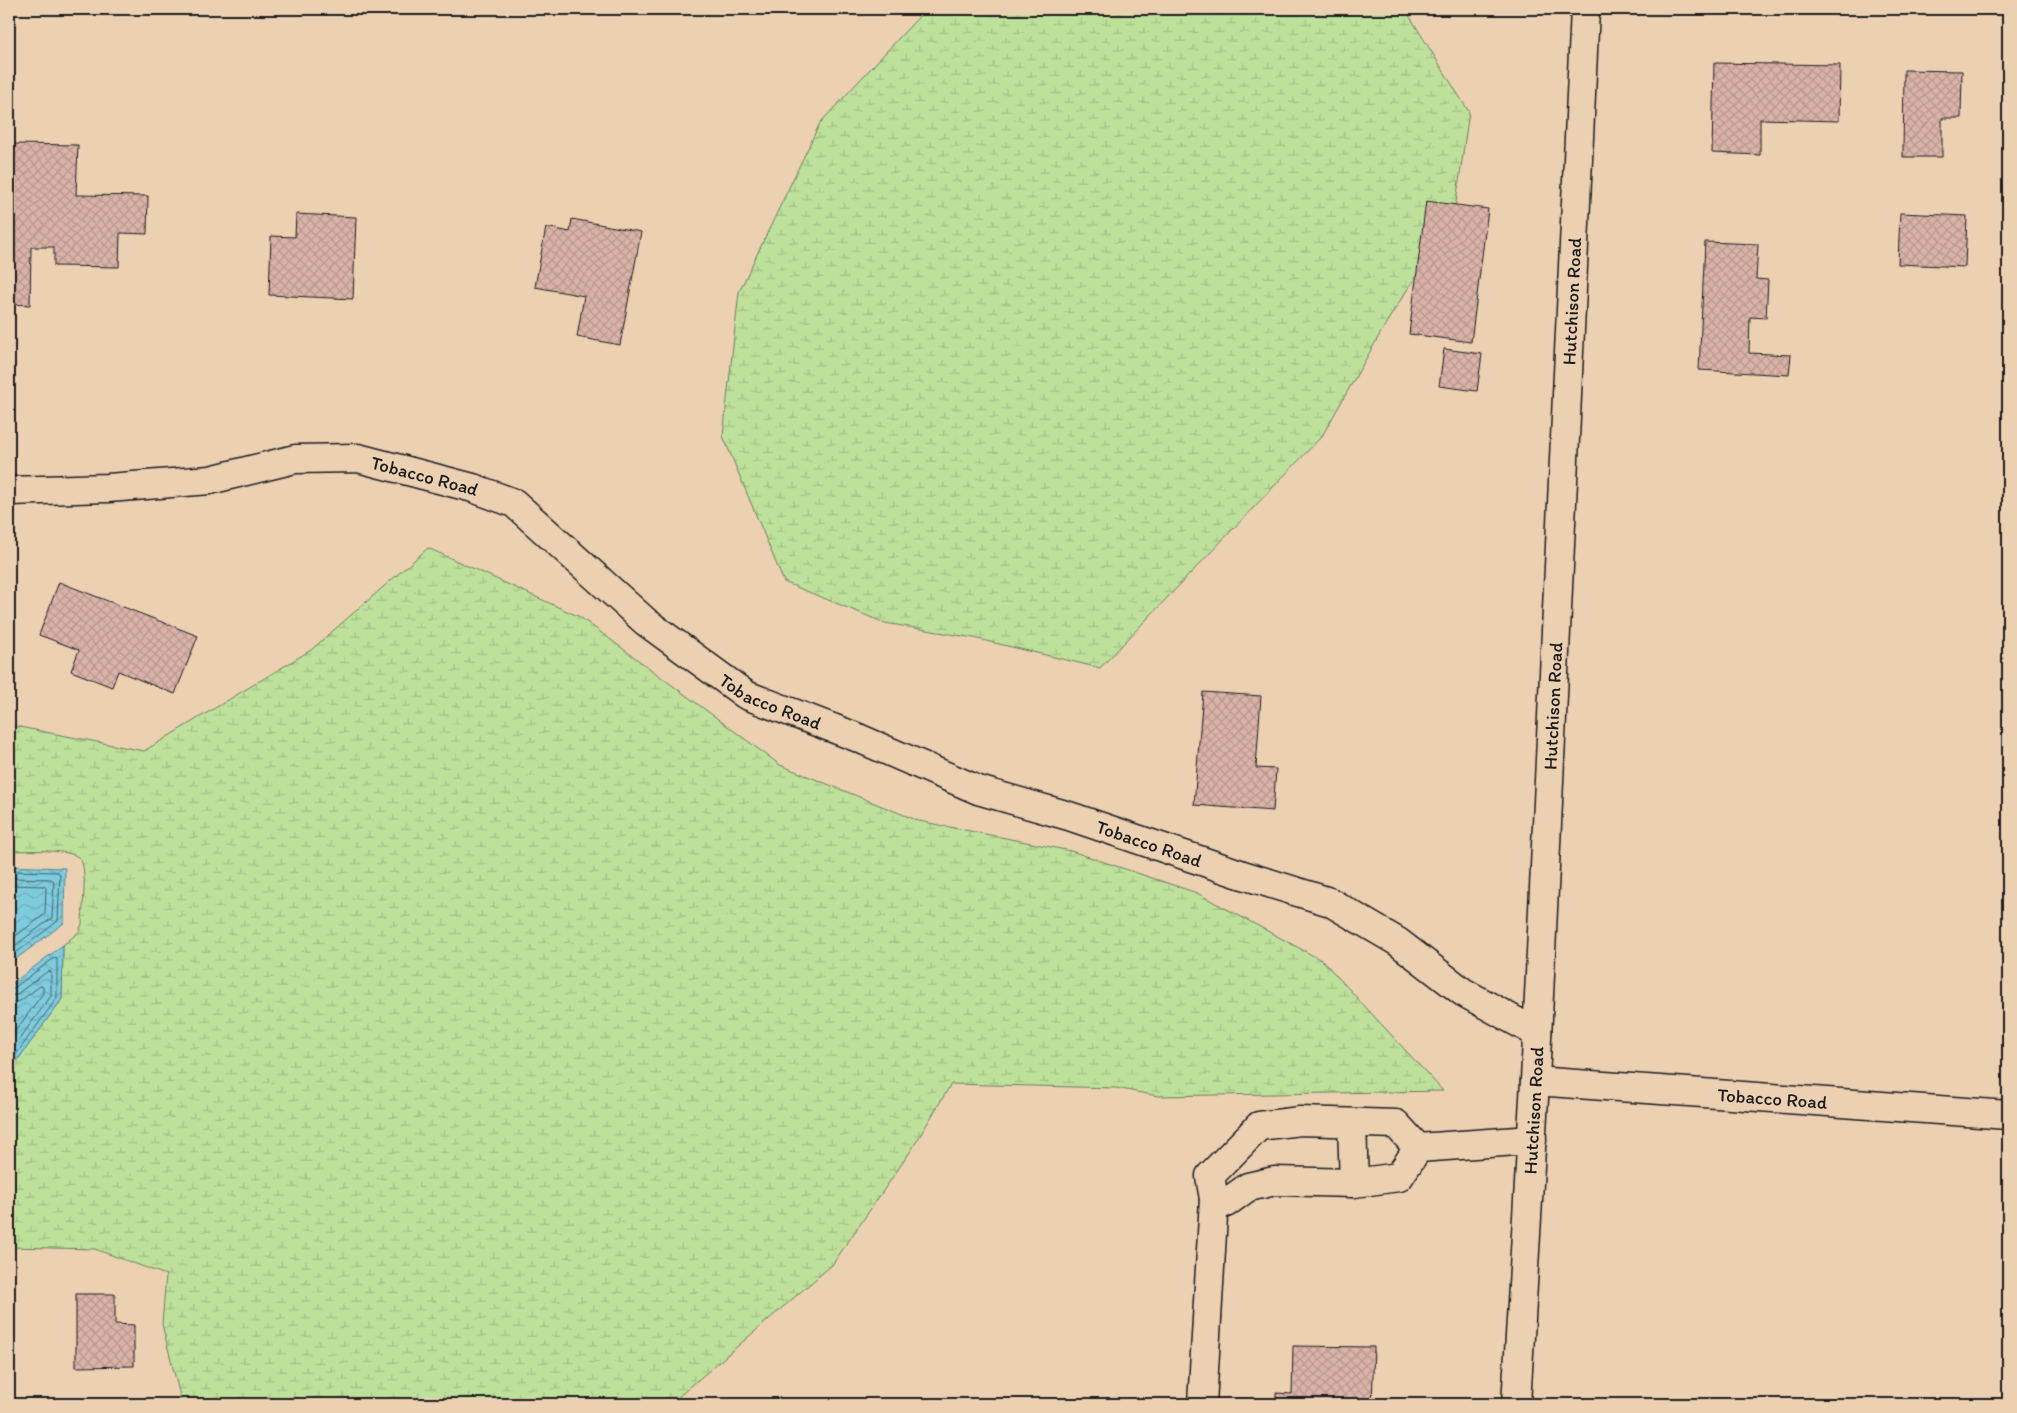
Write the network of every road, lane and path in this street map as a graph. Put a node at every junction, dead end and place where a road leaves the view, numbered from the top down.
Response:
1 (1585, 9) edge
2 (9, 492) edge
3 (1538, 1033) junction
4 (1535, 1081) junction
5 (2008, 1115) edge
6 (1352, 1124) junction
7 (1532, 1140) junction
8 (1418, 1148) junction
9 (1354, 1183) junction
10 (1214, 1199) junction
11 (1202, 1404) edge
12 (1516, 1404) edge

1 - 3 street, Hutchison Road
2 - 3 street, Tobacco Road
3 - 4 street, Hutchison Road
4 - 5 street, Tobacco Road
4 - 7 street, Hutchison Road
6 - 8 street
6 - 9 street
6 - 10 street
7 - 8 street
7 - 12 street, Hutchison Road
8 - 9 street
9 - 10 street
10 - 11 street

